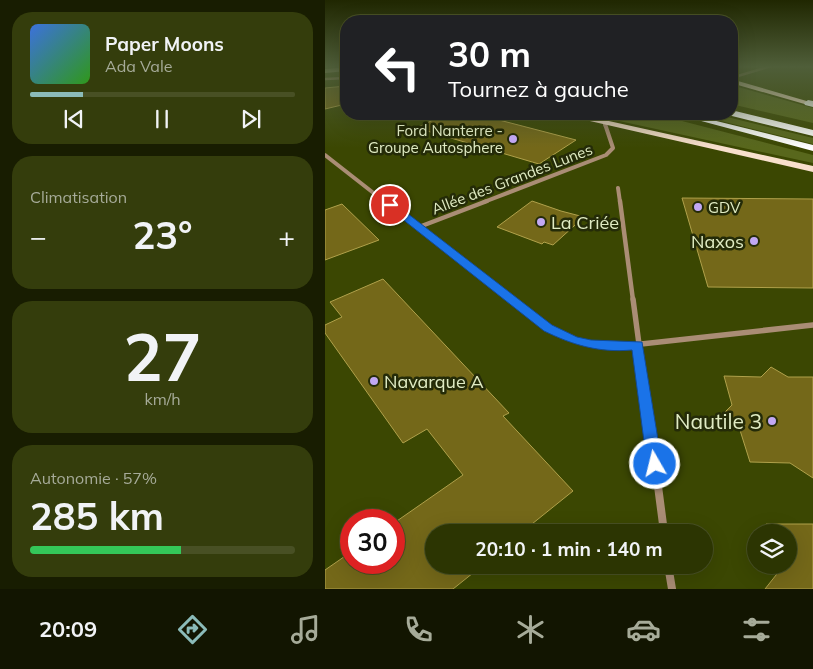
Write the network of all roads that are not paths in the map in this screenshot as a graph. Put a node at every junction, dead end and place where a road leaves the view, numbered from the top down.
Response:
1 (781, 93) edge
2 (811, 102) edge
3 (738, 115) edge
4 (592, 120) edge
5 (703, 120) edge
6 (604, 123) junction
7 (813, 133) edge
8 (813, 148) edge
9 (325, 155) edge
10 (330, 159) junction
11 (325, 161) edge
12 (813, 168) edge
13 (618, 188) dead end
14 (419, 227) junction
15 (813, 325) edge
16 (638, 345) junction
17 (663, 524) edge
18 (670, 574) edge
19 (672, 589) edge

1 - 2 main road
3 - 7 highway
4 - 6 main road
5 - 8 highway
6 - 12 main road
6 - 14 street, Allée des Grandes Lunes
9 - 10 street
10 - 11 street
10 - 14 street
13 - 16 street
14 - 16 street
15 - 16 street
16 - 17 street
18 - 19 street

